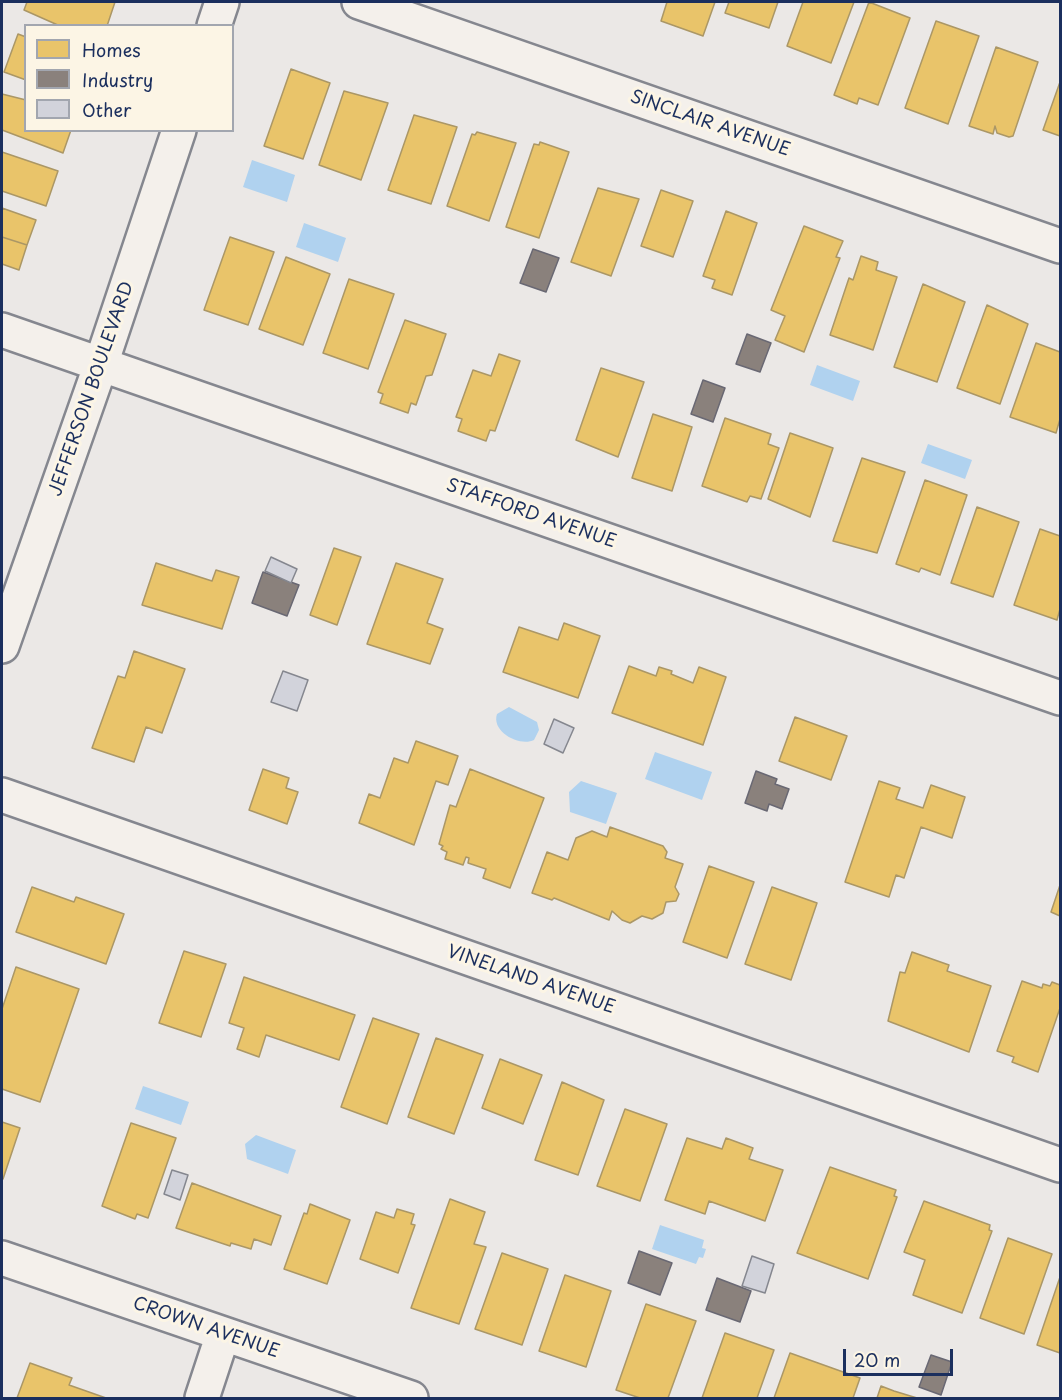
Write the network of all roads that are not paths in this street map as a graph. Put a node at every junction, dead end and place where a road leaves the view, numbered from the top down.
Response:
1 (222, 2) edge
2 (360, 2) edge
3 (215, 24) edge
4 (178, 132) edge
5 (1060, 246) edge
6 (2, 330) edge
7 (101, 364) junction
8 (2, 646) edge
9 (1060, 698) edge
10 (2, 795) edge
11 (1060, 1165) edge
12 (2, 1258) edge
13 (223, 1334) junction
14 (202, 1398) edge
15 (411, 1398) edge

1 - 3 street
2 - 5 street, SINCLAIR AVENUE
4 - 7 street, JEFFERSON BOULEVARD
6 - 7 street, STAFFORD AVENUE
7 - 8 street, JEFFERSON BOULEVARD
7 - 9 street, STAFFORD AVENUE
10 - 11 street, VINELAND AVENUE
12 - 13 street, CROWN AVENUE
13 - 14 street
13 - 15 street, CROWN AVENUE

